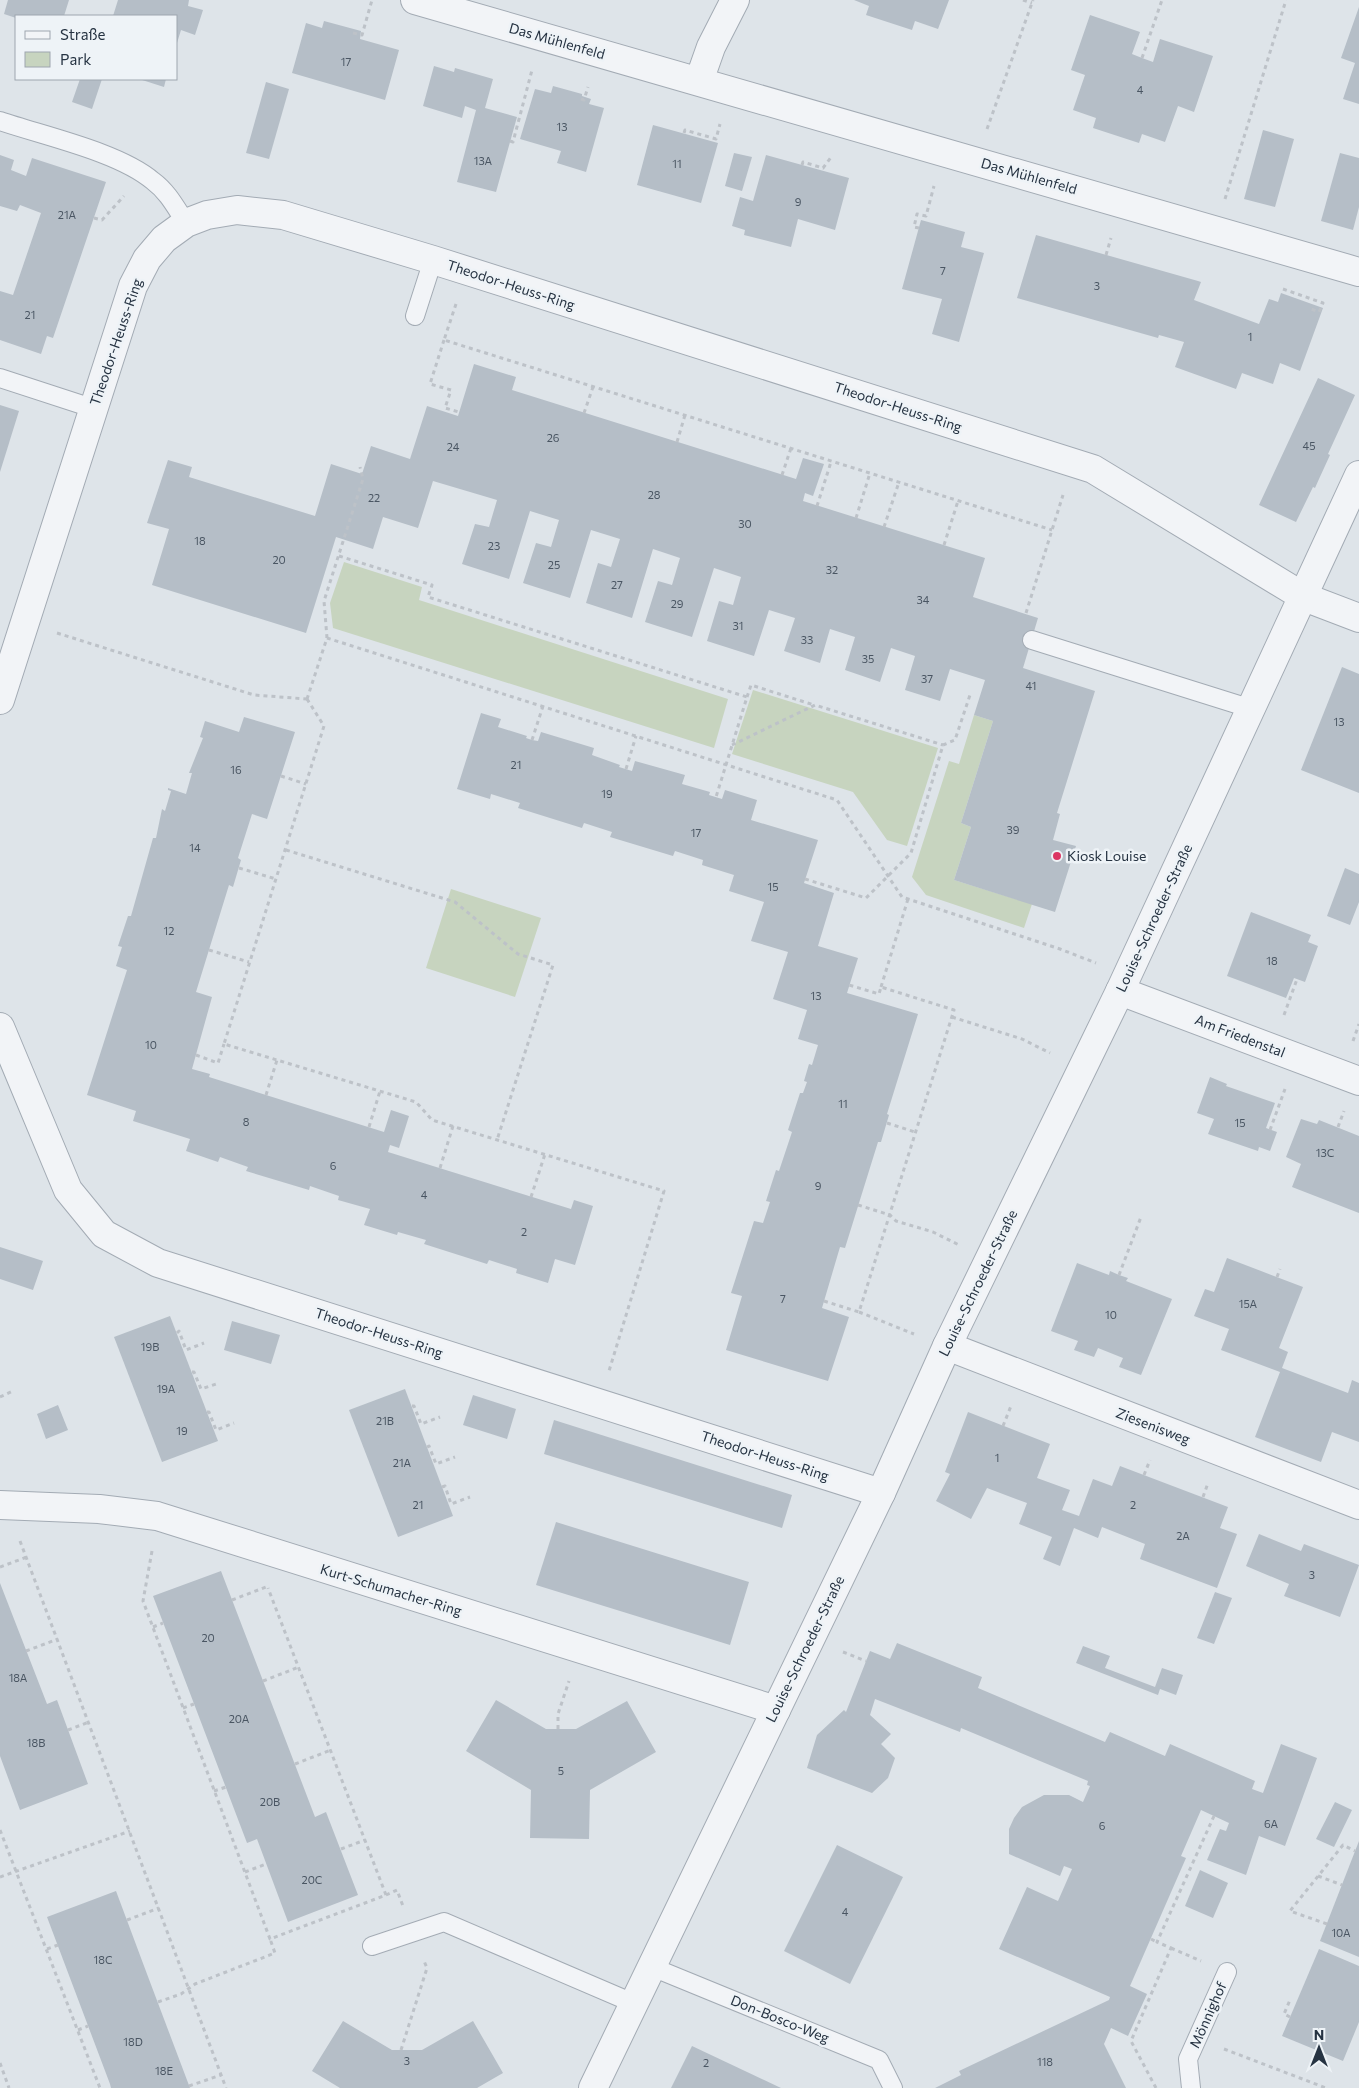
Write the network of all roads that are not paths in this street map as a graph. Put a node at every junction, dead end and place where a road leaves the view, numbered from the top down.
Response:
1 (416, 0) edge
2 (735, 0) edge
3 (699, 81) junction
4 (0, 122) edge
5 (186, 223) junction
6 (433, 260) junction
7 (1359, 272) edge
8 (415, 316) dead end
9 (0, 378) edge
10 (92, 408) junction
11 (1359, 475) edge
12 (1304, 597) junction
13 (1359, 618) edge
14 (1032, 640) dead end
15 (0, 700) edge
16 (1252, 709) junction
17 (1124, 984) junction
18 (0, 1026) edge
19 (1359, 1081) edge
20 (947, 1346) junction
21 (881, 1493) junction
22 (1359, 1505) edge
23 (9, 1506) edge
24 (776, 1710) junction
25 (372, 1946) dead end
26 (652, 1967) junction
27 (1227, 1972) dead end
28 (633, 2003) junction
29 (592, 2088) edge
30 (893, 2088) edge
31 (1191, 2088) edge

1 - 3 street, Das Mühlenfeld
2 - 3 street
3 - 7 street, Das Mühlenfeld
4 - 5 lane
5 - 6 street, Theodor-Heuss-Ring
5 - 10 street, Theodor-Heuss-Ring
6 - 8 lane
6 - 12 street, Theodor-Heuss-Ring
9 - 10 lane
10 - 15 street, Theodor-Heuss-Ring
11 - 12 street, Louise-Schroeder-Straße
12 - 13 street, Theodor-Heuss-Ring
12 - 16 street, Louise-Schroeder-Straße
14 - 16 lane
16 - 17 street, Louise-Schroeder-Straße
17 - 19 street, Am Friedenstal
17 - 20 street, Louise-Schroeder-Straße
18 - 21 street, Theodor-Heuss-Ring
20 - 21 street, Louise-Schroeder-Straße
20 - 22 street, Ziesenisweg
21 - 24 street, Louise-Schroeder-Straße
23 - 24 street, Kurt-Schumacher-Ring
24 - 26 street, Louise-Schroeder-Straße
25 - 28 lane
26 - 28 street, Louise-Schroeder-Straße
26 - 30 lane, Don-Bosco-Weg
27 - 31 lane, Mönnighof
28 - 29 street, Louise-Schroeder-Straße

